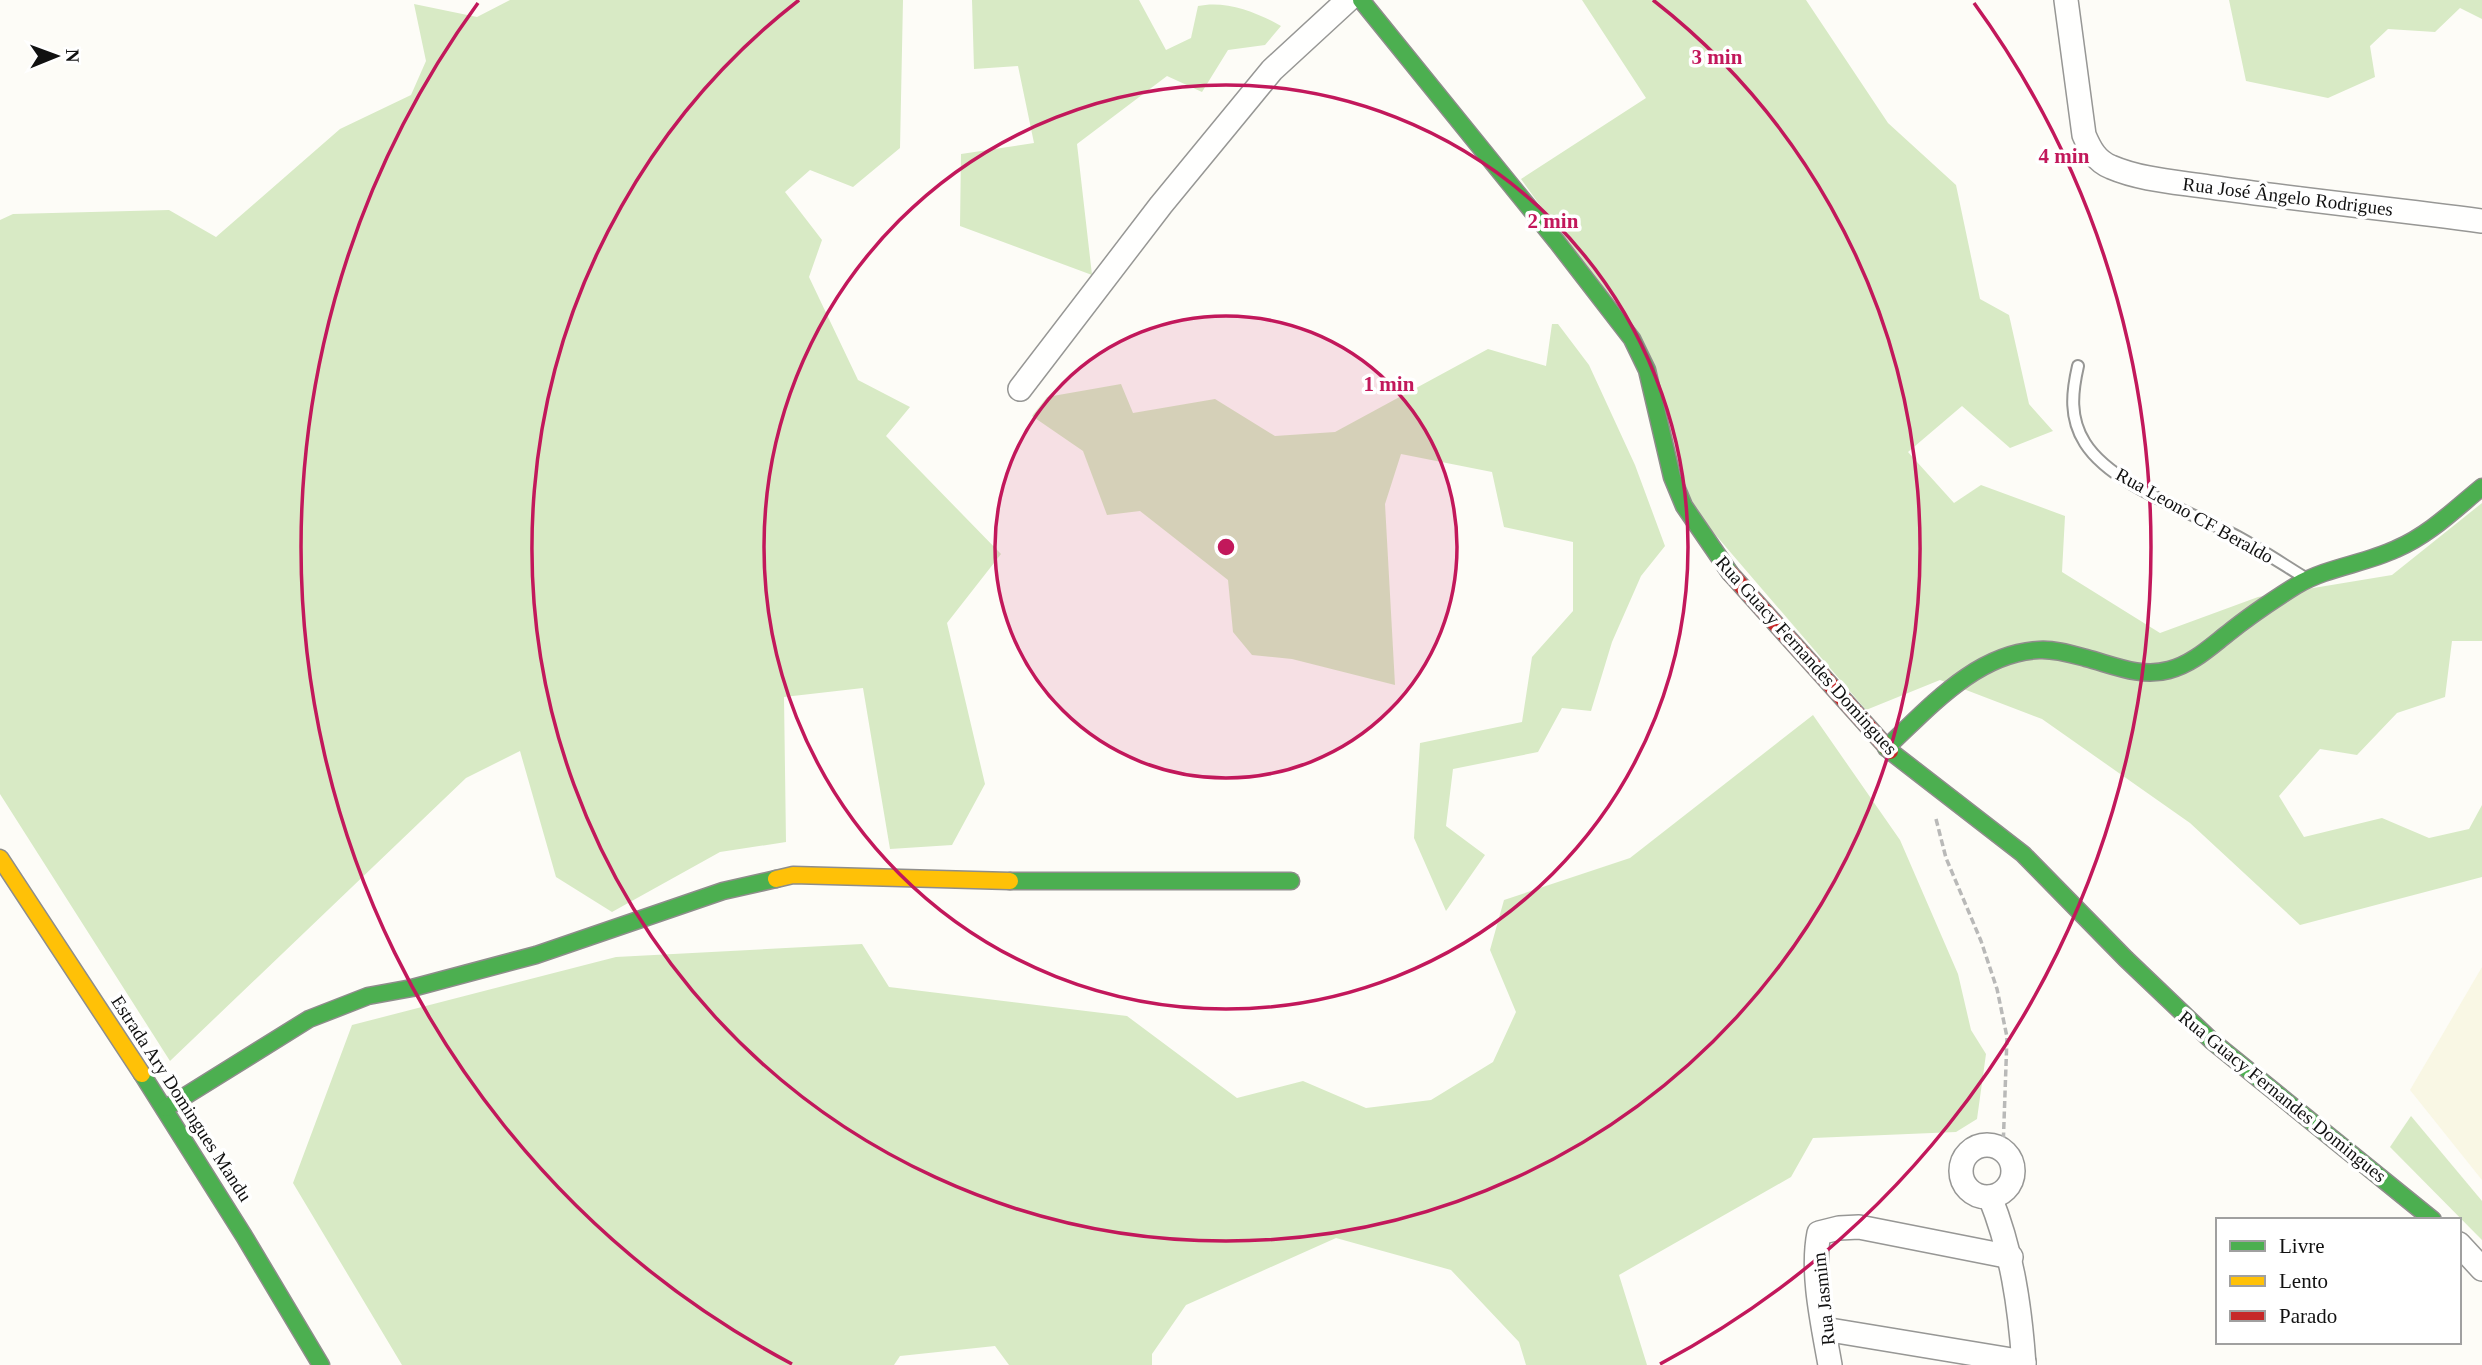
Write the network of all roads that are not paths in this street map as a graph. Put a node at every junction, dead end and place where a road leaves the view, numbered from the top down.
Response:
1 (1348, 0) edge
2 (1361, 0) edge
3 (2066, 0) edge
4 (2482, 221) edge
5 (2078, 366) dead end
6 (1020, 389) dead end
7 (2482, 487) edge
8 (2308, 579) junction
9 (1886, 748) junction
10 (0, 859) edge
11 (1291, 881) dead end
12 (166, 1108) junction
13 (1990, 1197) junction
14 (2431, 1218) edge
15 (2461, 1246) edge
16 (2011, 1258) junction
17 (2482, 1269) edge
18 (1824, 1329) junction
19 (2024, 1364) edge
20 (321, 1365) edge
21 (1830, 1365) edge

1 - 6 street
2 - 9 street, Rua Guacy Fernandes Domingues
3 - 4 street, Rua José Ângelo Rodrigues
5 - 8 lane, Rua Leono CF Beraldo
7 - 8 street
8 - 9 street
9 - 14 street, Rua Guacy Fernandes Domingues
10 - 12 street, Estrada Ary Domingues Mandu
11 - 12 street
12 - 20 street, Estrada Ary Domingues Mandu
13 - 13 street
13 - 16 street
15 - 17 street
16 - 18 street, Rua Jasmim
16 - 19 street
18 - 19 street
18 - 21 street, Rua Jasmim

